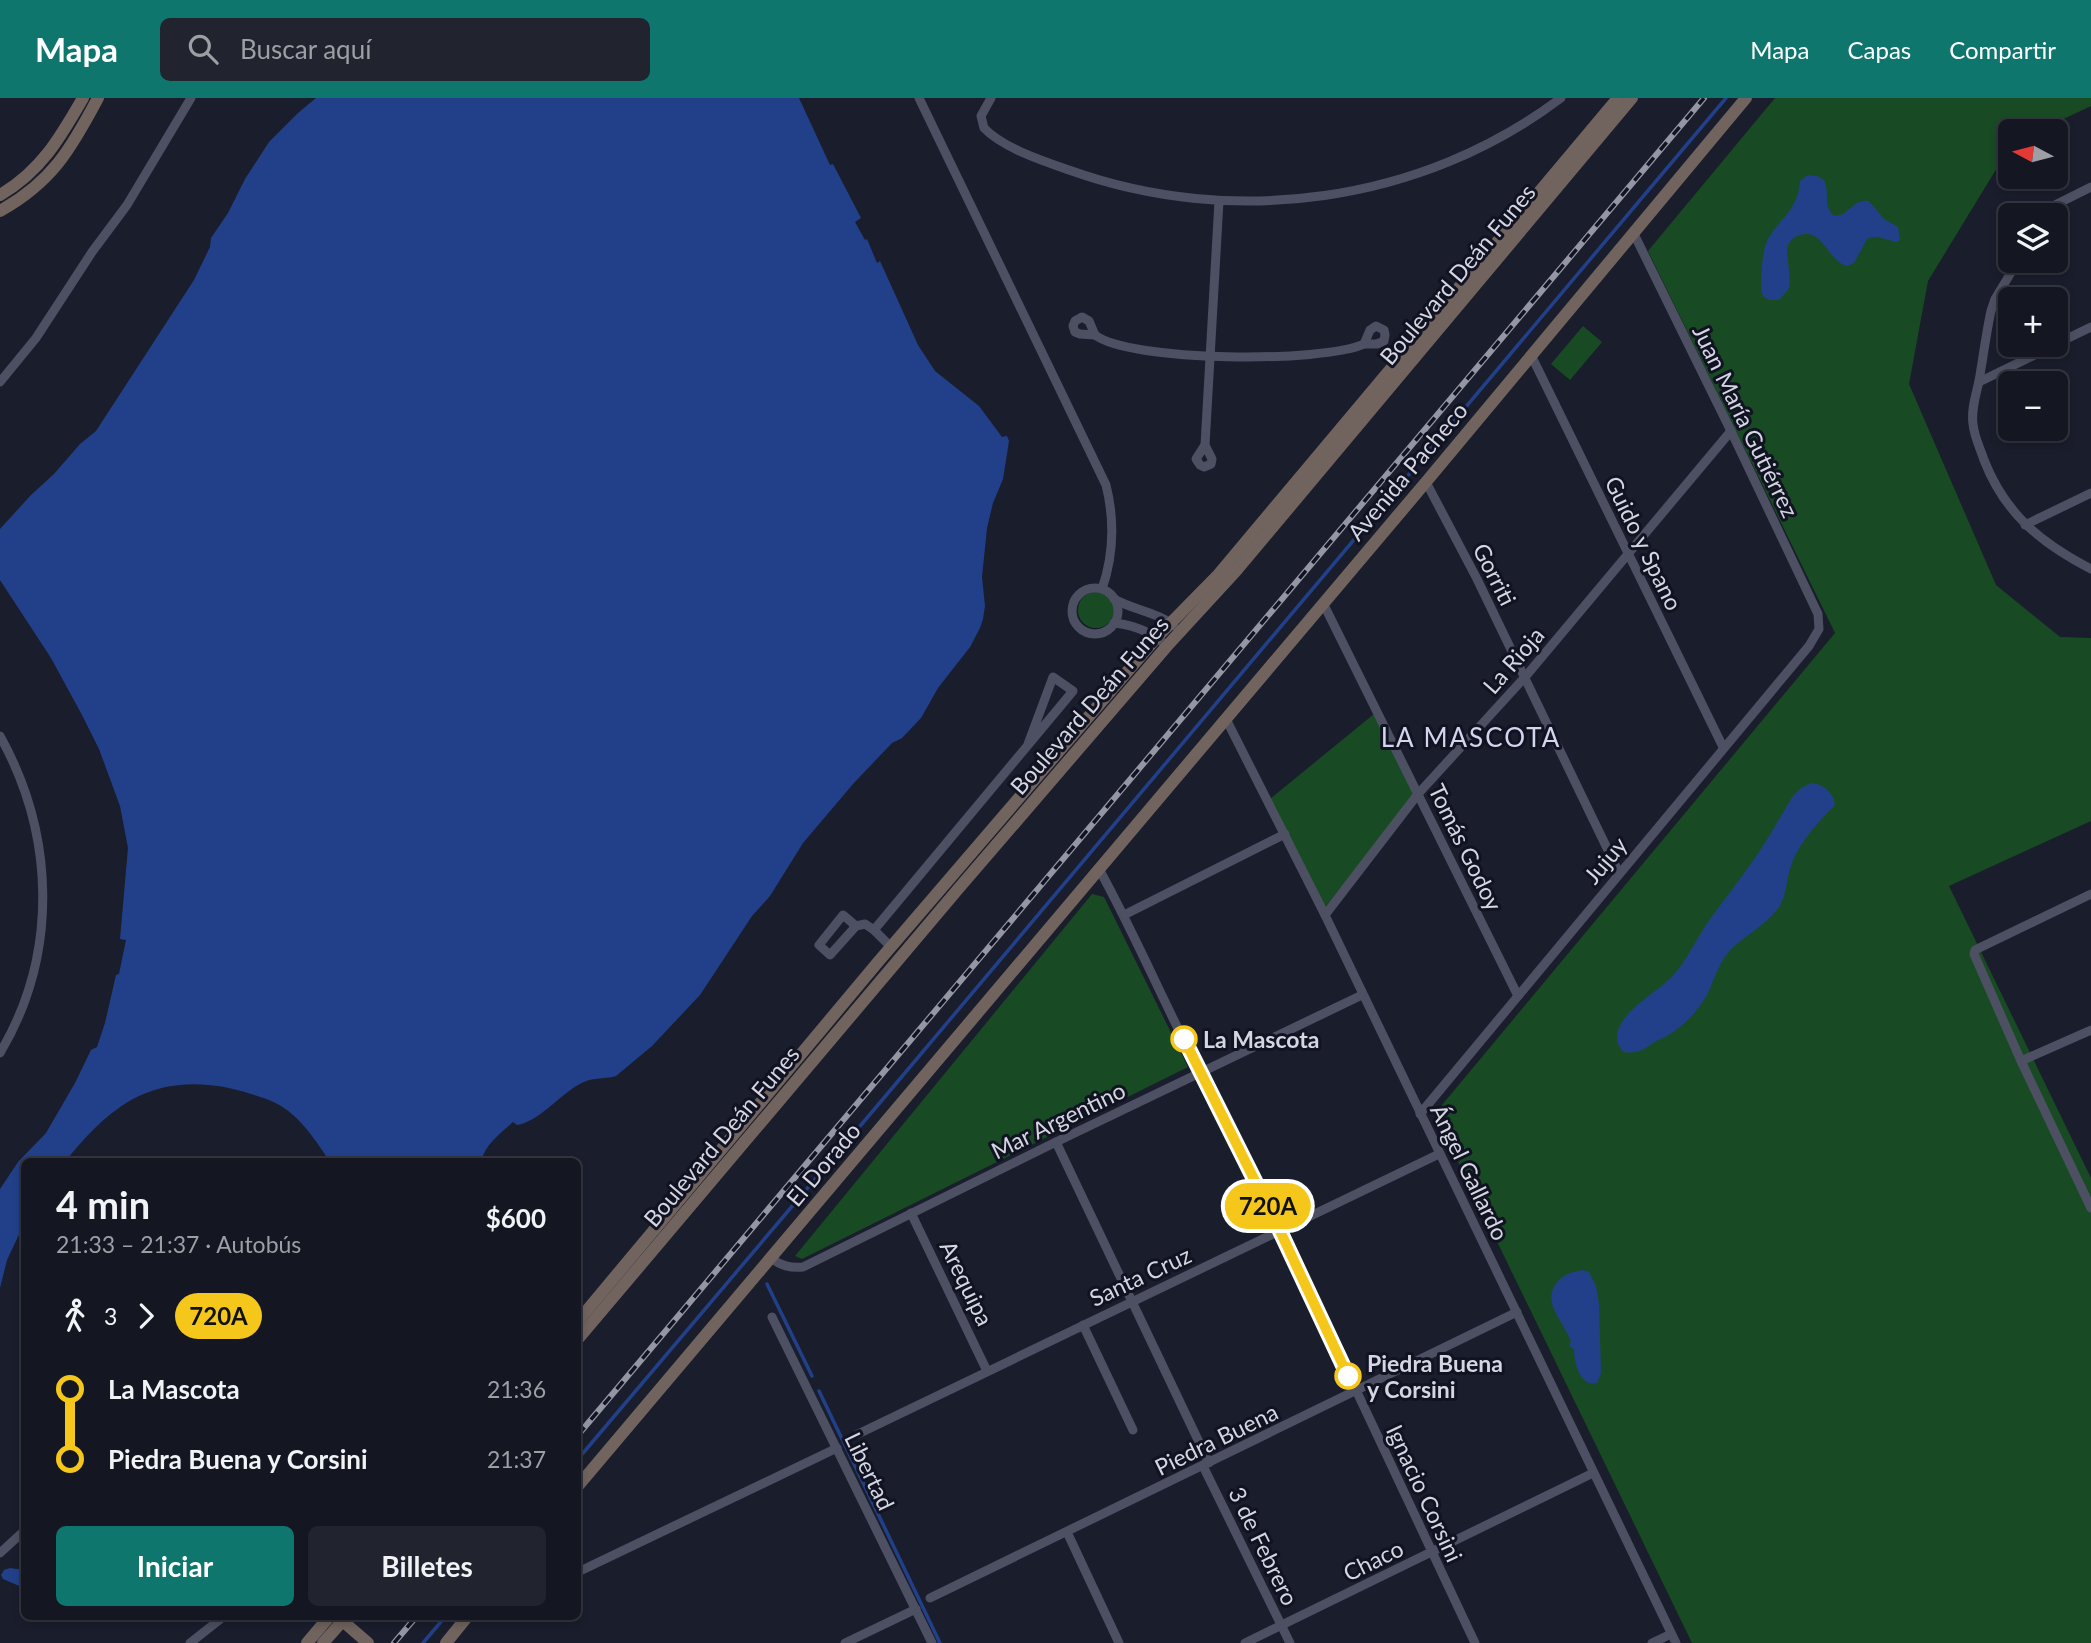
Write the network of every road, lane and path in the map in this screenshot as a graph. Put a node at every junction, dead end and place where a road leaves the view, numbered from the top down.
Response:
1 (83, 98) edge
2 (98, 98) edge
3 (191, 98) edge
4 (919, 98) edge
5 (991, 98) edge
6 (1561, 98) edge
7 (1618, 98) edge
8 (1632, 98) edge
9 (1746, 98) edge
10 (2091, 187) edge
11 (0, 195) edge
12 (1219, 201) junction
13 (2059, 203) edge
14 (0, 211) edge
15 (1633, 232) junction
16 (2011, 273) edge
17 (2091, 327) edge
18 (1095, 335) dead end
19 (2068, 338) edge
20 (1364, 344) dead end
21 (1531, 355) junction
22 (1210, 357) junction
23 (2030, 357) edge
24 (2, 375) edge
25 (1979, 382) junction
26 (1731, 431) junction
27 (1205, 445) dead end
28 (1426, 482) junction
29 (2091, 493) edge
30 (2025, 525) junction
31 (1628, 554) junction
32 (2091, 569) edge
33 (1102, 589) junction
34 (1114, 599) junction
35 (1323, 603) junction
36 (1114, 623) junction
37 (1175, 627) junction
38 (1819, 629) joint
39 (1162, 641) junction
40 (1525, 677) junction
41 (1226, 719) junction
42 (0, 736) edge
43 (1028, 744) junction
44 (1723, 747) junction
45 (1418, 794) junction
46 (1284, 834) junction
47 (1099, 869) junction
48 (1619, 873) junction
49 (2091, 894) edge
50 (1124, 915) junction
51 (1325, 915) junction
52 (856, 926) dead end
53 (874, 930) junction
54 (891, 947) junction
55 (1362, 995) junction
56 (1518, 996) junction
57 (2091, 1030) edge
58 (0, 1053) edge
59 (2021, 1061) junction
60 (1200, 1073) junction
61 (1420, 1114) junction
62 (1056, 1142) junction
63 (1439, 1154) junction
64 (2091, 1209) edge
65 (911, 1213) junction
66 (1280, 1231) junction
67 (771, 1258) junction
68 (1131, 1301) junction
69 (1517, 1312) junction
70 (581, 1317) edge
71 (772, 1317) dead end
72 (1083, 1325) junction
73 (581, 1335) edge
74 (987, 1371) junction
75 (1356, 1392) junction
76 (1133, 1430) dead end
77 (858, 1434) dead end
78 (837, 1448) junction
79 (1206, 1464) junction
80 (1593, 1473) junction
81 (581, 1482) edge
82 (1067, 1532) junction
83 (21, 1534) edge
84 (1432, 1552) junction
85 (0, 1553) edge
86 (581, 1572) edge
87 (930, 1598) dead end
88 (916, 1609) junction
89 (219, 1620) edge
90 (326, 1620) edge
91 (340, 1620) edge
92 (344, 1620) edge
93 (465, 1620) edge
94 (1282, 1625) junction
95 (1674, 1638) edge
96 (190, 1643) edge
97 (307, 1643) edge
98 (323, 1643) edge
99 (368, 1643) edge
100 (446, 1643) edge
101 (845, 1643) edge
102 (932, 1643) edge
103 (1119, 1643) edge
104 (1245, 1643) edge
105 (1290, 1643) edge
106 (1475, 1643) edge
107 (1653, 1643) edge

1 - 11 main road
2 - 14 main road
3 - 24 street
4 - 33 street
5 - 12 street
6 - 12 street
7 - 37 main road, Boulevard Deán Funes
8 - 37 main road, Boulevard Deán Funes
9 - 15 main road, Avenida Pacheco
10 - 13 street
12 - 22 street
15 - 21 main road, Avenida Pacheco
15 - 26 street, Juan María Gutiérrez
16 - 25 street
17 - 19 street
18 - 22 street
20 - 22 street
21 - 28 main road, Avenida Pacheco
21 - 31 street, Guido y Spano
22 - 27 street
23 - 25 street
25 - 30 street
26 - 31 street, La Rioja
26 - 38 street, Juan María Gutiérrez
28 - 35 main road, Avenida Pacheco
28 - 40 street, Gorriti
29 - 30 street
30 - 32 street
31 - 40 street, La Rioja
31 - 44 street, Guido y Spano
33 - 34 street
33 - 36 street
34 - 36 street
34 - 37 street
35 - 41 main road, Avenida Pacheco
35 - 45 street, Tomás Godoy
36 - 39 street
37 - 39 main road, Boulevard Deán Funes
38 - 44 street, Jujuy
39 - 54 main road, Boulevard Deán Funes
39 - 73 main road, Boulevard Deán Funes
40 - 45 street, La Rioja
40 - 48 street, Gorriti
41 - 46 street, Ángel Gallardo
41 - 47 main road, Avenida Pacheco
42 - 58 street
43 - 43 street
43 - 53 street
44 - 48 street, Jujuy
45 - 51 street, La Rioja
45 - 56 street, Tomás Godoy
46 - 50 street
46 - 51 street, Ángel Gallardo
47 - 50 street, Ignacio Corsini
47 - 67 main road, El Dorado
48 - 56 street, Jujuy
49 - 59 street
50 - 60 street, Ignacio Corsini
51 - 55 street, Ángel Gallardo
52 - 53 street
53 - 54 street
54 - 70 main road, Boulevard Deán Funes
55 - 60 street, Mar Argentino
55 - 61 street, Ángel Gallardo
56 - 61 street, Jujuy
57 - 59 street
59 - 64 street
60 - 62 street, Mar Argentino
60 - 66 street, Ignacio Corsini
61 - 63 street, Ángel Gallardo
62 - 65 street, Mar Argentino
62 - 68 street, 3 de Febrero
63 - 66 street, Santa Cruz
63 - 69 street, Ángel Gallardo
65 - 67 street, Mar Argentino
65 - 74 street, Arequipa
66 - 68 street, Santa Cruz
66 - 75 street, Ignacio Corsini
67 - 81 main road, El Dorado
68 - 72 street, Santa Cruz
68 - 79 street, 3 de Febrero
69 - 75 street, Piedra Buena
69 - 80 street, Ángel Gallardo
71 - 78 street, Libertad
72 - 74 street, Santa Cruz
72 - 76 street
74 - 77 street, Santa Cruz
75 - 79 street, Piedra Buena
75 - 84 street, Ignacio Corsini
78 - 86 street
78 - 88 street, Libertad
79 - 82 street, Piedra Buena
79 - 94 street, 3 de Febrero
80 - 84 street, Chaco
80 - 95 street, Ángel Gallardo
82 - 87 street, Piedra Buena
82 - 103 street
83 - 85 street
84 - 94 street, Chaco
84 - 106 street, Ignacio Corsini
88 - 101 street
88 - 102 street, Libertad
89 - 96 street
90 - 97 main road
91 - 98 main road
92 - 99 main road
93 - 100 main road
94 - 104 street, Chaco
94 - 105 street, 3 de Febrero
95 - 107 street

